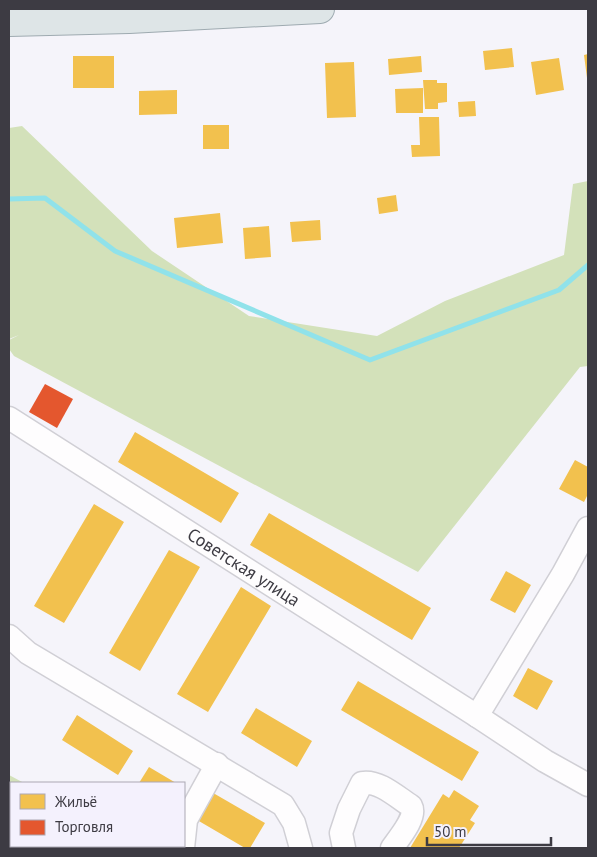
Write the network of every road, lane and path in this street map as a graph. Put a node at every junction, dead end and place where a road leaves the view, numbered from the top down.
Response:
1 (320, 9) edge
2 (9, 22) edge
3 (9, 418) edge
4 (588, 528) edge
5 (9, 636) edge
6 (478, 716) junction
7 (217, 764) junction
8 (588, 785) edge
9 (185, 829) edge
10 (302, 848) edge
11 (344, 848) edge
12 (392, 848) edge

1 - 2 main road
3 - 6 street, Советская улица
4 - 6 street
5 - 7 street
6 - 8 street, Советская улица
7 - 9 street
7 - 10 street
11 - 12 street

